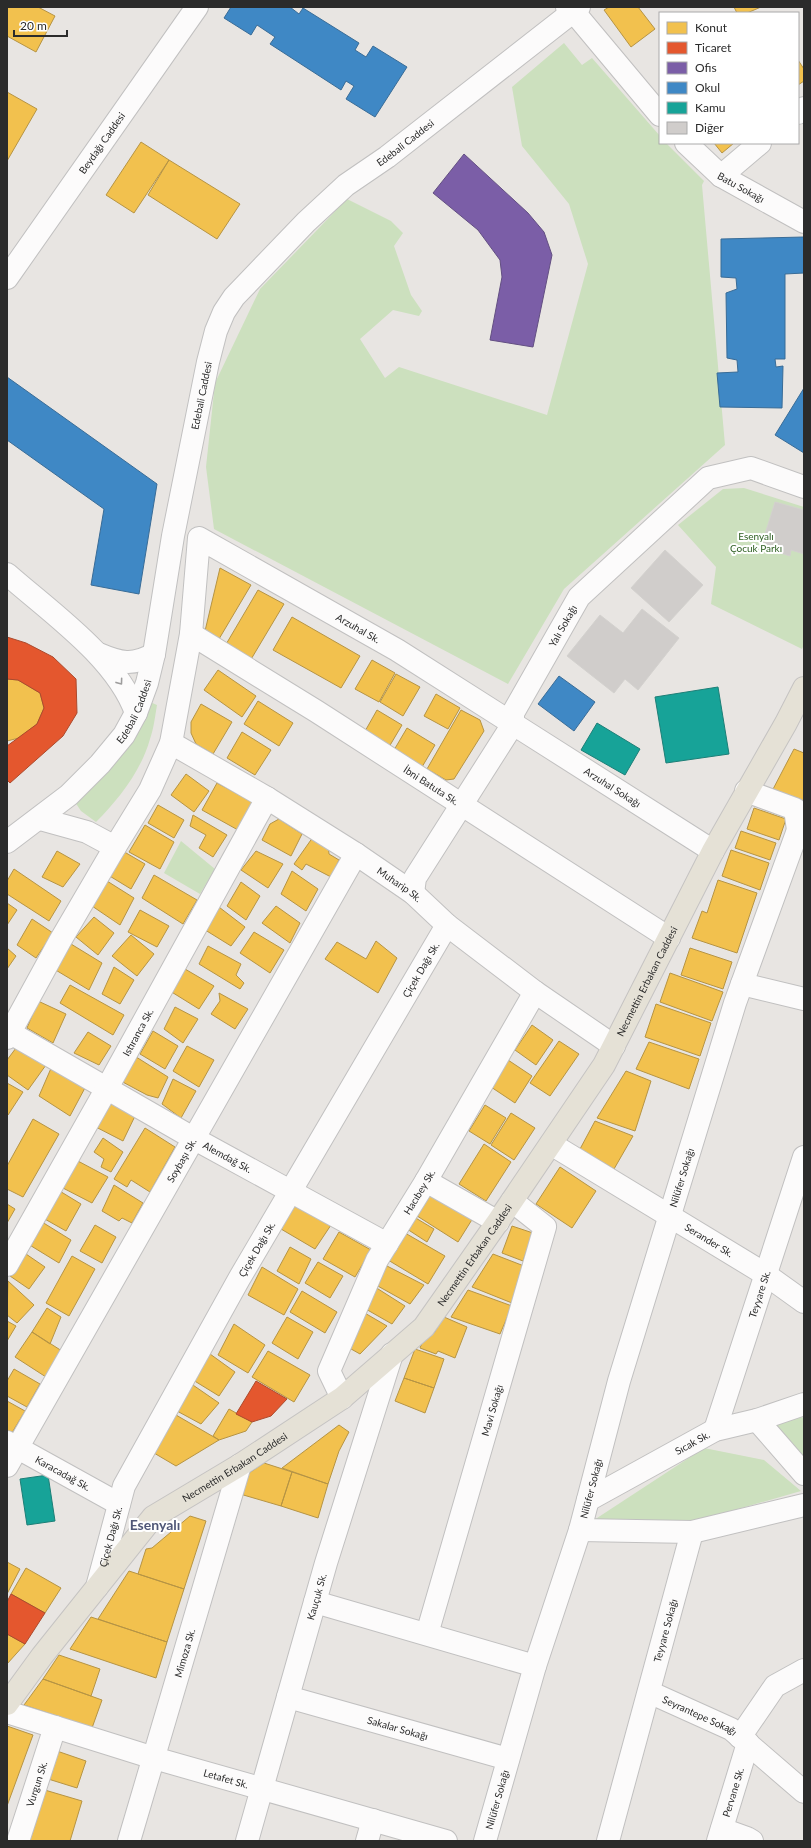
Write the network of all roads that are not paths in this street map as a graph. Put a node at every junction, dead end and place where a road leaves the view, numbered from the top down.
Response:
1 (197, 7) edge
2 (573, 8) edge
3 (659, 114) edge
4 (687, 144) edge
5 (759, 144) edge
6 (721, 176) junction
7 (804, 222) edge
8 (7, 278) edge
9 (804, 487) edge
10 (7, 574) edge
11 (192, 634) junction
12 (99, 654) junction
13 (154, 654) junction
14 (804, 688) edge
15 (136, 713) junction
16 (513, 724) junction
17 (171, 743) junction
18 (746, 791) junction
19 (267, 798) junction
20 (461, 805) junction
21 (40, 819) junction
22 (801, 832) edge
23 (7, 842) edge
24 (115, 847) junction
25 (713, 851) junction
26 (356, 854) junction
27 (413, 893) junction
28 (448, 925) junction
29 (669, 938) junction
30 (742, 984) junction
31 (535, 992) junction
32 (804, 999) edge
33 (8, 1034) edge
34 (614, 1046) junction
35 (107, 1088) junction
36 (193, 1138) junction
37 (551, 1144) junction
38 (804, 1157) edge
39 (426, 1181) junction
40 (291, 1192) junction
41 (512, 1201) junction
42 (669, 1216) junction
43 (498, 1222) junction
44 (386, 1244) junction
45 (7, 1265) edge
46 (765, 1274) junction
47 (804, 1302) edge
48 (392, 1354) junction
49 (342, 1398) junction
50 (804, 1404) edge
51 (757, 1420) junction
52 (715, 1430) junction
53 (12, 1444) edge
54 (240, 1465) junction
55 (7, 1466) edge
56 (804, 1474) edge
57 (588, 1500) junction
58 (119, 1504) junction
59 (804, 1505) edge
60 (580, 1530) junction
61 (692, 1532) junction
62 (97, 1587) junction
63 (315, 1602) junction
64 (427, 1634) junction
65 (536, 1666) junction
66 (804, 1670) edge
67 (649, 1692) junction
68 (288, 1697) junction
69 (7, 1704) edge
70 (7, 1712) edge
71 (55, 1727) junction
72 (744, 1740) junction
73 (154, 1758) junction
74 (508, 1759) junction
75 (262, 1789) junction
76 (804, 1792) edge
77 (373, 1820) junction
78 (720, 1835) edge
79 (18, 1841) edge
80 (129, 1841) edge
81 (247, 1841) edge
82 (367, 1841) edge
83 (446, 1841) edge
84 (485, 1841) edge
85 (608, 1841) edge
86 (752, 1841) edge

1 - 8 street, Beydağı Caddesi
2 - 3 street
2 - 13 street, Edebali Caddesi
4 - 6 street, Batu Sokağı
5 - 6 street
6 - 7 street, Batu Sokağı
9 - 16 street, Yalı Sokağı
10 - 12 street
11 - 16 street, Arzuhal Sk.
11 - 17 street
11 - 20 street, İbni Batuta Sk.
12 - 13 street
12 -> 15 street
13 - 15 street, Edebali Caddesi
14 - 18 main road, Necmettin Erbakan Caddesi
15 - 21 street, Edebali Caddesi
16 - 20 street, Yalı Sokağı
16 - 25 street, Arzuhal Sokağı
17 - 19 street, Muharip Sk.
17 - 24 street
18 - 22 street
18 - 25 main road, Necmettin Erbakan Caddesi
19 - 26 street, Muharip Sk.
19 - 35 street, Istıranca Sk.
20 - 27 street, Yalı Sokağı
20 - 29 street, İbni Batuta Sk.
21 - 23 street, Edebali Caddesi
21 - 24 street
22 - 30 street, Nilüfer Sokağı
24 - 33 street
25 - 29 main road, Necmettin Erbakan Caddesi
26 - 27 street, Muharip Sk.
26 - 36 street, Soybaşı Sk.
27 - 28 street, Muharip Sk.
28 - 31 street, Muharip Sk.
28 - 40 street, Çiçek Dağı Sk.
29 - 34 main road, Necmettin Erbakan Caddesi
30 - 32 street
30 - 42 street, Nilüfer Sokağı
31 - 34 street, Muharip Sk.
31 - 39 street, Hacıbey Sk.
33 - 35 street, Alemdağ Sk.
34 - 37 main road, Necmettin Erbakan Caddesi
35 - 36 street, Alemdağ Sk.
35 - 45 street, Istıranca Sk.
36 - 40 street, Alemdağ Sk.
36 - 53 street, Soybaşı Sk.
37 - 41 main road, Necmettin Erbakan Caddesi
37 - 42 street, Serander Sk.
38 - 46 street, Teyyare Sk.
39 - 43 street
39 - 44 street, Hacıbey Sk.
40 - 44 street, Alemdağ Sk.
40 - 58 street, Çiçek Dağı Sk.
41 - 43 main road, Necmettin Erbakan Caddesi
41 - 64 street, Mavi Sokağı
42 - 46 street, Serander Sk.
42 - 57 street, Nilüfer Sokağı
43 - 48 main road, Necmettin Erbakan Caddesi
44 - 49 street, Hacıbey Sk.
46 - 47 street, Serander Sk.
46 - 52 street, Teyyare Sk.
48 - 49 main road, Necmettin Erbakan Caddesi
48 - 63 street, Kauçuk Sk.
49 - 54 main road, Necmettin Erbakan Caddesi
50 - 51 street, Sıcak Sk.
51 - 52 street, Sıcak Sk.
51 - 56 street
52 - 57 street, Sıcak Sk.
53 - 55 street, Soybaşı Sk.
53 - 58 street, Karacadağ Sk.
54 - 62 main road, Necmettin Erbakan Caddesi
54 - 73 street, Mimoza Sk.
57 - 60 street, Nilüfer Sokağı
58 - 62 street, Çiçek Dağı Sk.
59 - 61 street
60 - 61 street, Nilüfer Sokağı
60 - 65 street, Nilüfer Sokağı
61 - 67 street, Teyyare Sokağı
62 - 69 main road, Necmettin Erbakan Caddesi
63 - 64 street
63 - 68 street, Kauçuk Sk.
64 - 65 street
65 - 74 street, Nilüfer Sokağı
66 - 72 street, Pervane Sk.
67 - 72 street, Seyrantepe Sokağı
67 - 85 street, Teyyare Sokağı
68 - 74 street, Sakalar Sokağı
68 - 75 street, Kauçuk Sk.
70 - 71 street, Letafet Sk.
71 - 73 street, Letafet Sk.
71 - 79 street, Vurgun Sk.
72 - 76 street, Seyrantepe Sokağı
72 - 78 street, Pervane Sk.
73 - 75 street, Letafet Sk.
73 - 80 street, Mimoza Sk.
74 - 84 street, Nilüfer Sokağı
75 - 77 street, Letafet Sk.
75 - 81 street, Kauçuk Sk.
77 - 82 street
77 - 83 street, Letafet Sk.
78 - 86 street

